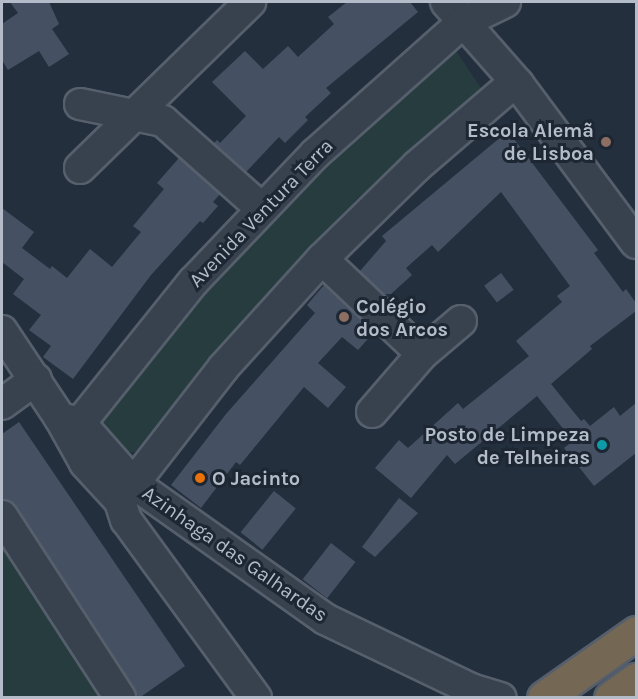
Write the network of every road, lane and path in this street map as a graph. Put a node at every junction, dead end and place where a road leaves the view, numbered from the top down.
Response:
1 (250, 2) edge
2 (505, 2) edge
3 (454, 12) edge
4 (514, 83) junction
5 (80, 104) dead end
6 (135, 115) junction
7 (80, 168) dead end
8 (261, 208) junction
9 (636, 243) edge
10 (322, 259) junction
11 (460, 321) dead end
12 (2, 331) edge
13 (422, 354) junction
14 (36, 379) junction
15 (2, 404) edge
16 (372, 412) dead end
17 (70, 420) junction
18 (127, 492) junction
19 (2, 516) edge
20 (636, 633) edge
21 (636, 680) edge
22 (120, 698) edge
23 (256, 698) edge
24 (501, 698) edge
25 (544, 698) edge
26 (611, 698) edge

1 - 6 street
2 - 3 street, Avenida Ventura Terra
3 - 4 street
3 - 8 street, Avenida Ventura Terra
4 - 9 street
4 - 10 street
5 - 6 street
6 - 7 street
6 - 8 street
8 - 17 street, Avenida Ventura Terra
10 - 13 street
10 - 18 street
11 - 13 street
12 - 14 street, Azinhaga das Galhardas
13 - 16 street
14 - 15 street
14 - 17 street, Azinhaga das Galhardas
17 - 18 street, Azinhaga das Galhardas
18 - 23 street, Azinhaga das Galhardas
18 - 24 street, Azinhaga das Galhardas
19 - 22 street
20 - 25 highway
21 - 26 highway

